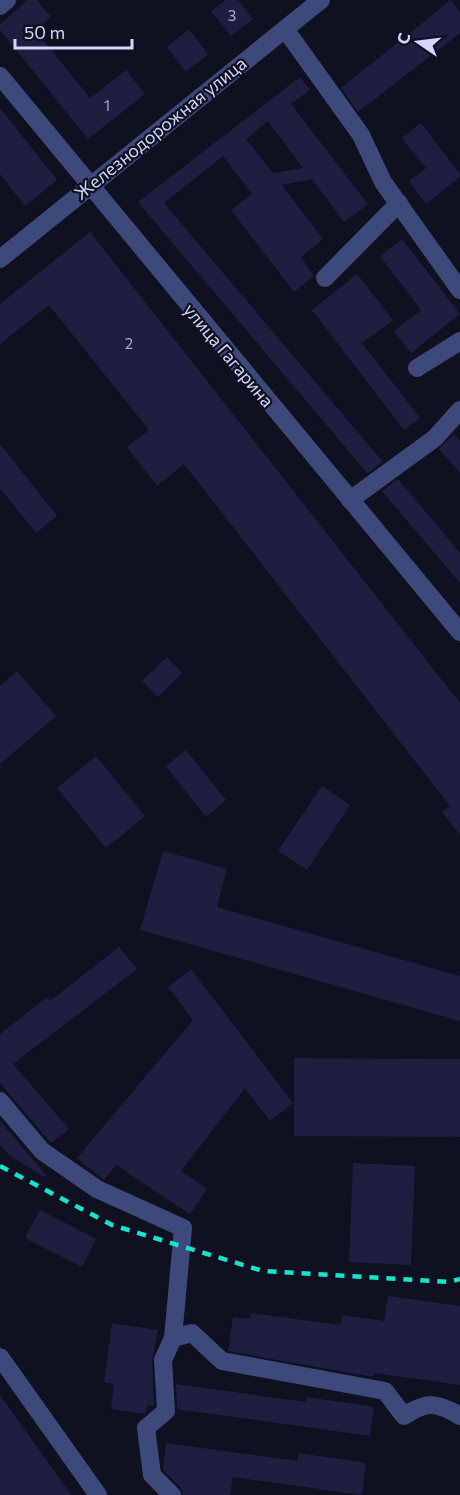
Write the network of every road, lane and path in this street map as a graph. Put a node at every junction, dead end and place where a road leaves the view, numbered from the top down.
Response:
1 (7, 0) edge
2 (321, 0) edge
3 (0, 6) edge
4 (285, 29) junction
5 (0, 76) edge
6 (88, 185) junction
7 (399, 203) junction
8 (0, 259) edge
9 (325, 278) dead end
10 (460, 290) edge
11 (460, 341) edge
12 (417, 368) dead end
13 (460, 410) edge
14 (350, 500) junction
15 (460, 632) edge
16 (0, 1101) edge
17 (173, 1338) junction
18 (0, 1358) edge
19 (460, 1416) edge
20 (98, 1495) edge
21 (172, 1495) edge

1 - 3 street
2 - 4 street, Железнодорожная улица
4 - 6 street, Железнодорожная улица
4 - 7 street
5 - 6 street, улица Гагарина
6 - 8 street, Железнодорожная улица
6 - 14 street, улица Гагарина
7 - 9 street
7 - 10 street
11 - 12 street
13 - 14 street
14 - 15 street, улица Гагарина
16 - 17 street
17 - 19 street
17 - 21 street
18 - 20 street

